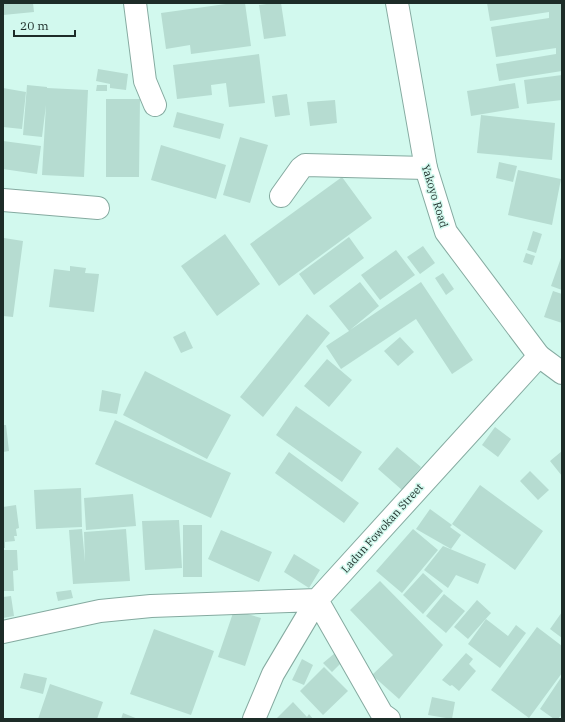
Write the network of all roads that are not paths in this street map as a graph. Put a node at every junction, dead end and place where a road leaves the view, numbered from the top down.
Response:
1 (135, 3) edge
2 (397, 3) edge
3 (155, 105) dead end
4 (426, 168) junction
5 (281, 196) dead end
6 (3, 200) edge
7 (98, 208) dead end
8 (539, 356) junction
9 (562, 373) edge
10 (317, 600) junction
11 (3, 632) edge
12 (254, 719) edge
13 (389, 719) edge

1 - 3 street
2 - 4 street, Yakoyo Road
4 - 5 street
4 - 8 street, Yakoyo Road
6 - 7 street
8 - 9 street, Yakoyo Road
8 - 10 street, Ladun Fowokan Street
10 - 11 street
10 - 12 street, Ladun Fowokan Street
10 - 13 street

